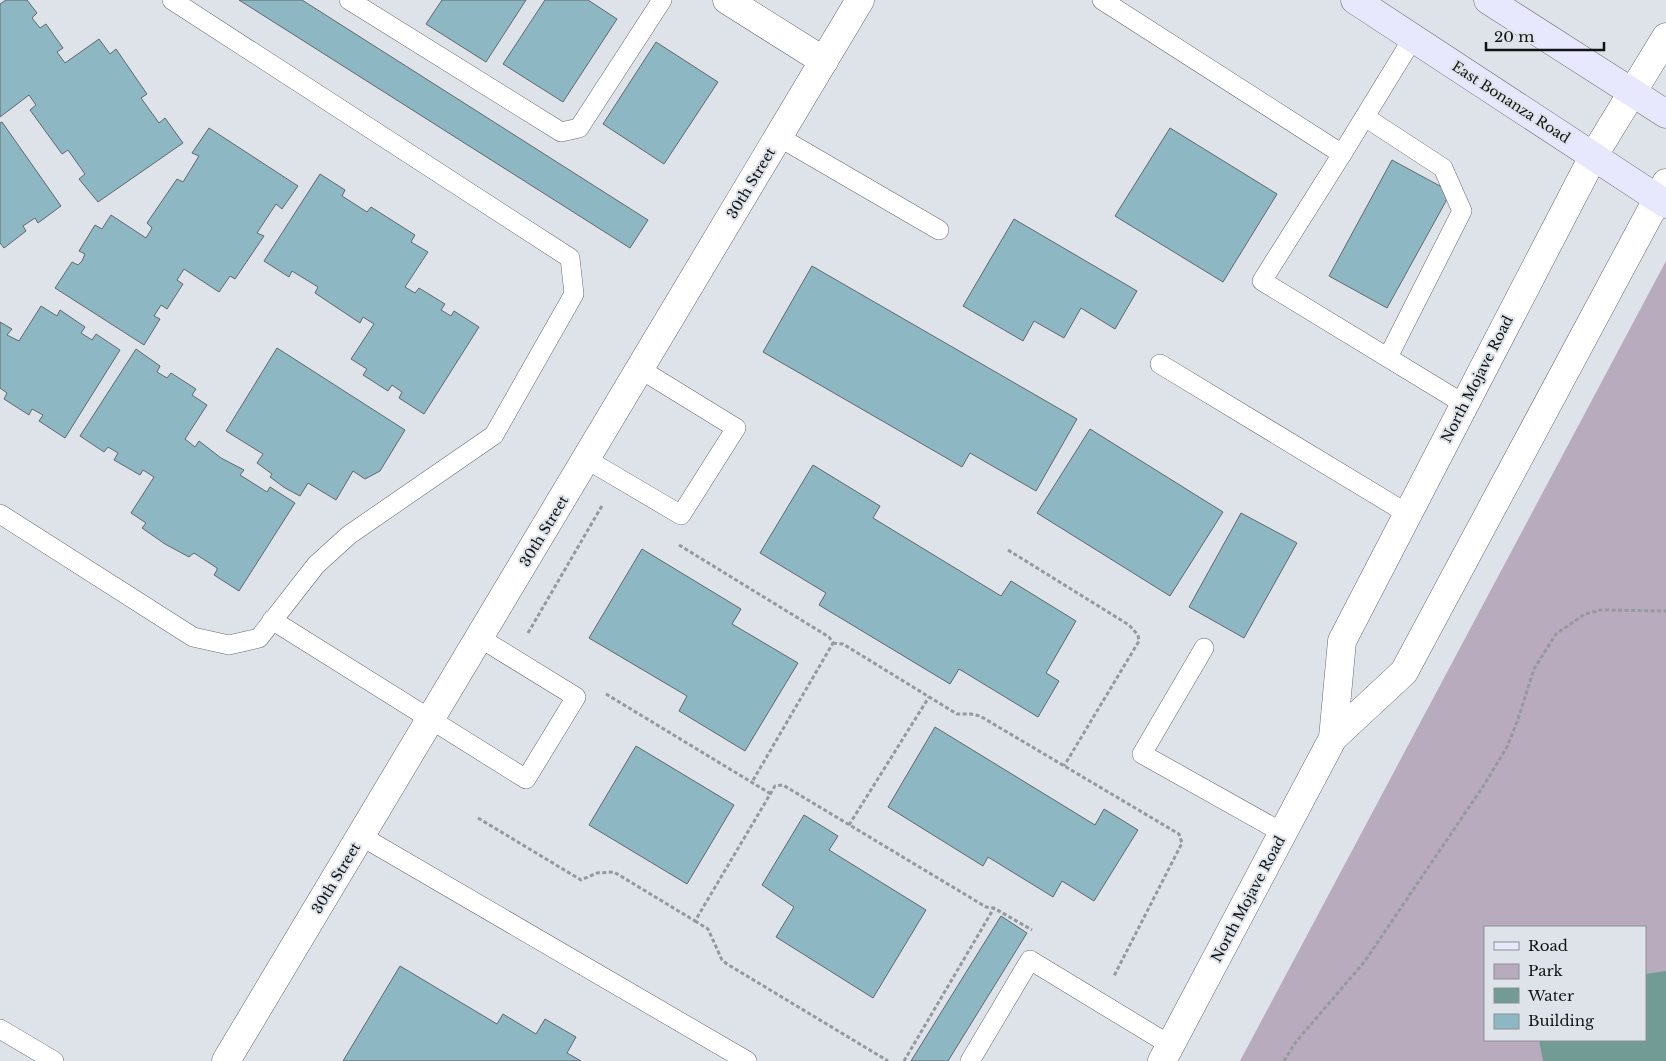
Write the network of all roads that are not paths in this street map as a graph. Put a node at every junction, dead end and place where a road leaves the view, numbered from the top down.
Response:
1 (172, 0) edge
2 (349, 0) edge
3 (662, 0) edge
4 (727, 0) edge
5 (860, 0) edge
6 (1102, 0) edge
7 (1355, 0) edge
8 (1488, 0) edge
9 (1666, 37) edge
10 (1413, 38) junction
11 (824, 62) junction
12 (1632, 92) junction
13 (1666, 114) edge
14 (1365, 117) junction
15 (779, 136) junction
16 (1342, 154) junction
17 (1594, 155) junction
18 (1663, 195) edge
19 (939, 230) dead end
20 (1388, 357) junction
21 (1160, 364) dead end
22 (640, 369) junction
23 (1464, 404) junction
24 (586, 459) junction
25 (0, 514) edge
26 (1408, 514) junction
27 (272, 620) junction
28 (480, 638) junction
29 (1204, 648) dead end
30 (431, 719) junction
31 (1333, 738) junction
32 (1283, 833) junction
33 (361, 836) junction
34 (0, 1029) edge
35 (1166, 1053) edge
36 (54, 1061) edge
37 (226, 1061) edge
38 (747, 1061) edge
39 (970, 1061) edge

1 - 27 lane
2 - 3 lane
4 - 11 street
5 - 11 street, 30th Street
6 - 16 lane
7 - 10 main road, East Bonanza Road
8 - 12 main road
9 - 12 street, North Mojave Road
10 - 14 lane
10 - 17 main road, East Bonanza Road
11 - 15 street, 30th Street
12 - 13 main road
12 - 17 street, North Mojave Road
14 - 16 lane
14 - 20 lane
15 - 19 lane
15 - 22 street, 30th Street
16 - 20 lane
17 - 18 main road, East Bonanza Road
17 - 23 street, North Mojave Road
18 - 31 street, North Mojave Road
20 - 23 lane
21 - 26 lane
22 - 24 street, 30th Street
22 - 24 lane
23 - 26 street, North Mojave Road
24 - 28 street, 30th Street
25 - 27 lane
26 - 31 street, North Mojave Road
27 - 30 lane
28 - 30 street, 30th Street
28 - 30 lane
29 - 32 lane
30 - 33 street, 30th Street
31 - 32 street, North Mojave Road
32 - 35 street, North Mojave Road
33 - 37 street, 30th Street
33 - 38 lane
34 - 36 lane
35 - 39 lane

